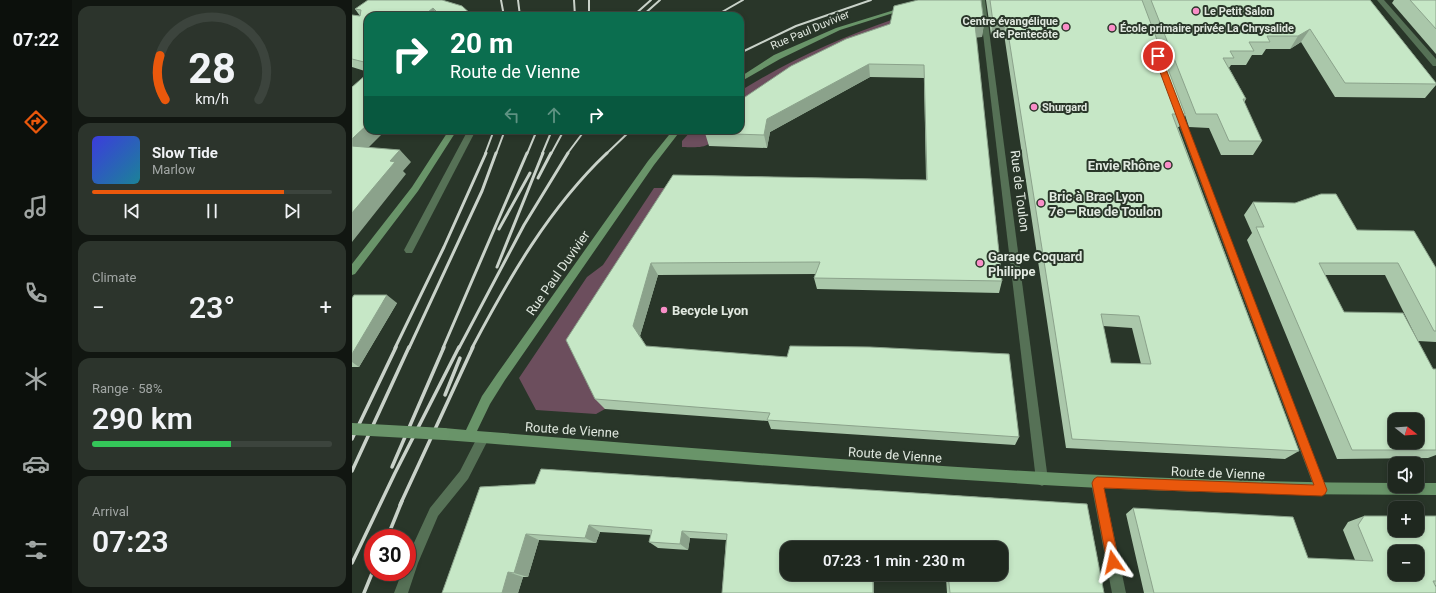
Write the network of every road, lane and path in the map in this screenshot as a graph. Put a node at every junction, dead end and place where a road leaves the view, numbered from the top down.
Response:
1 (982, 0) edge
2 (1380, 0) edge
3 (910, 7) edge
4 (1436, 64) edge
5 (744, 78) edge
6 (1175, 102) edge
7 (450, 134) edge
8 (470, 134) edge
9 (674, 134) edge
10 (409, 250) dead end
11 (352, 271) edge
12 (352, 429) edge
13 (469, 436) junction
14 (484, 438) junction
15 (1042, 480) junction
16 (1097, 483) junction
17 (1436, 489) edge
18 (1322, 490) junction
19 (401, 593) edge
20 (1119, 593) edge

1 - 15 street, Rue de Toulon
2 - 4 street
3 - 5 main road, Rue Paul Duvivier
6 - 18 street
7 - 11 main road
8 - 10 street
9 - 13 main road, Rue Paul Duvivier
12 - 13 main road, Route de Vienne, bridge
13 - 14 main road, Route de Vienne
14 - 15 main road, Route de Vienne
14 - 19 street
15 - 16 main road, Route de Vienne
16 - 18 main road, Route de Vienne
16 - 20 street
17 - 18 main road, Route de Vienne

